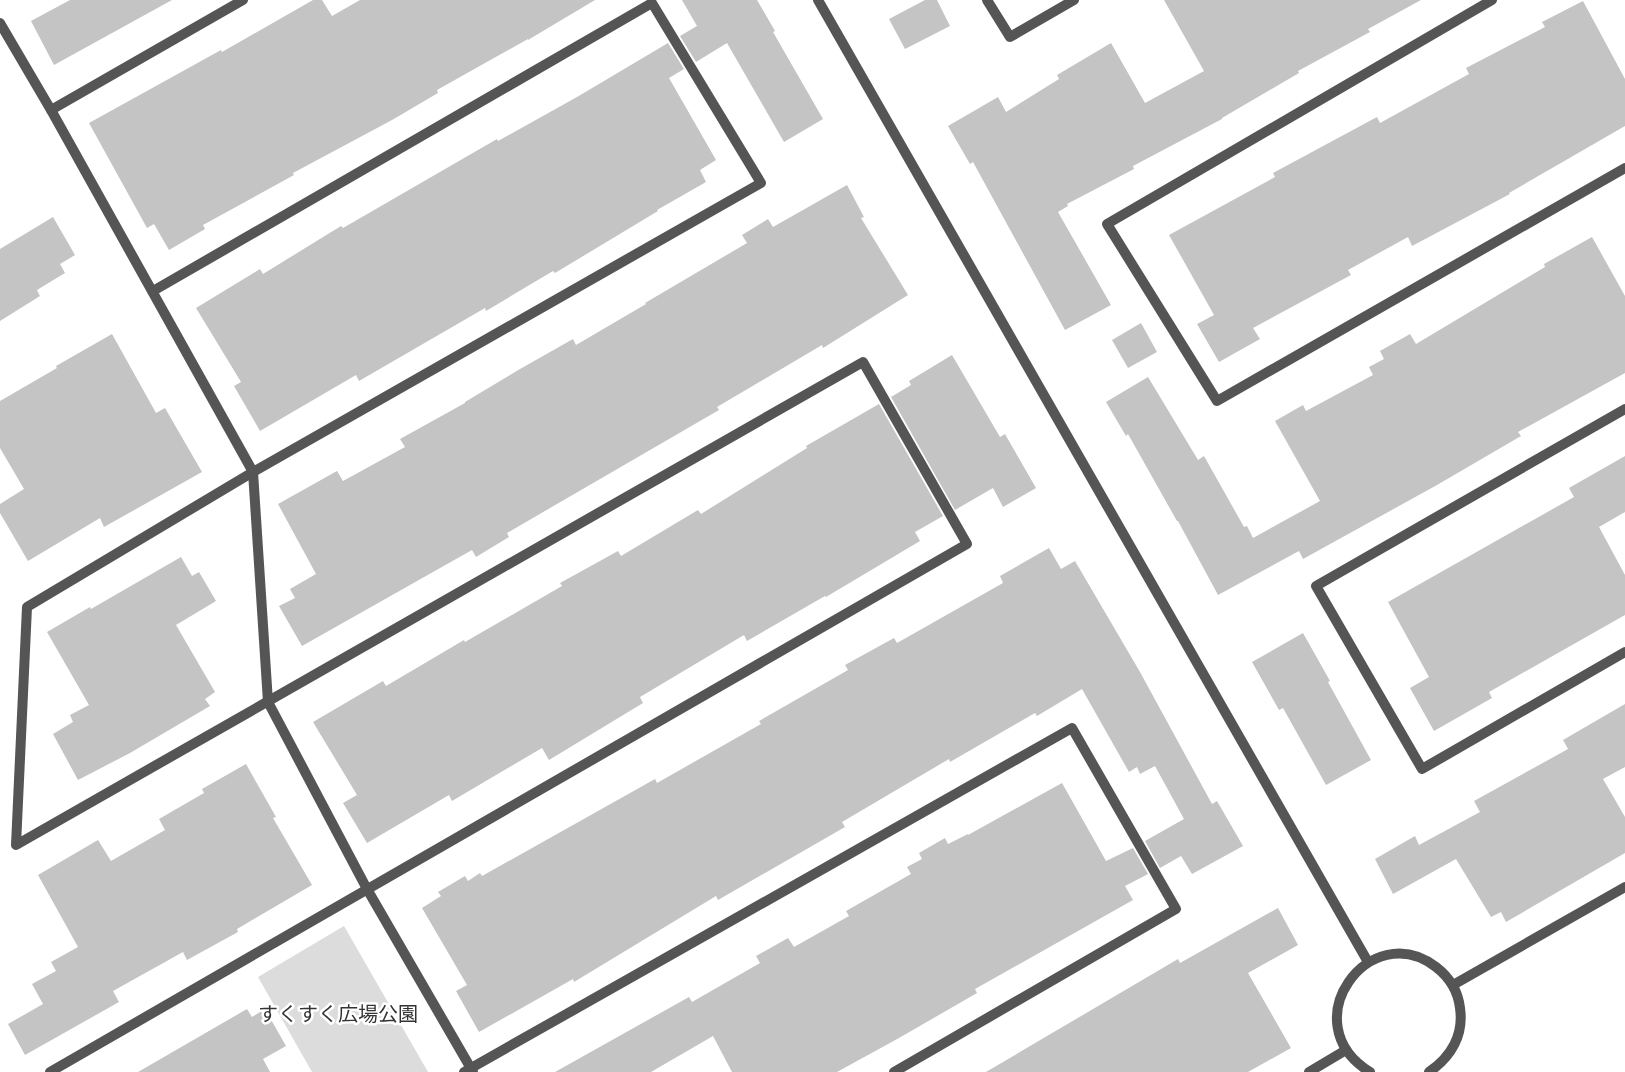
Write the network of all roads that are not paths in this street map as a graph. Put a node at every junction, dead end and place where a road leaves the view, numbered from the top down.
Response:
1 (243, 0) edge
2 (818, 0) edge
3 (987, 0) edge
4 (1074, 0) edge
5 (1492, 0) edge
6 (0, 23) edge
7 (51, 110) junction
8 (1625, 168) edge
9 (153, 291) junction
10 (1625, 409) edge
11 (254, 472) junction
12 (1625, 652) edge
13 (268, 702) junction
14 (1625, 887) edge
15 (366, 889) junction
16 (1368, 962) junction
17 (1453, 985) junction
18 (1346, 1050) junction
19 (469, 1071) edge
20 (50, 1072) edge
21 (894, 1072) edge
22 (1309, 1072) edge
23 (1370, 1072) edge
24 (1429, 1072) edge

1 - 7 street
2 - 16 street
3 - 4 street
5 - 8 street
6 - 7 street
7 - 9 street
9 - 11 street
9 - 11 street
10 - 12 street
11 - 13 street
11 - 13 street
13 - 15 street
13 - 15 street
14 - 17 street
15 - 19 street
15 - 20 street
16 - 17 street
16 - 18 street
17 - 24 street
18 - 22 street
18 - 23 street
19 - 21 street

